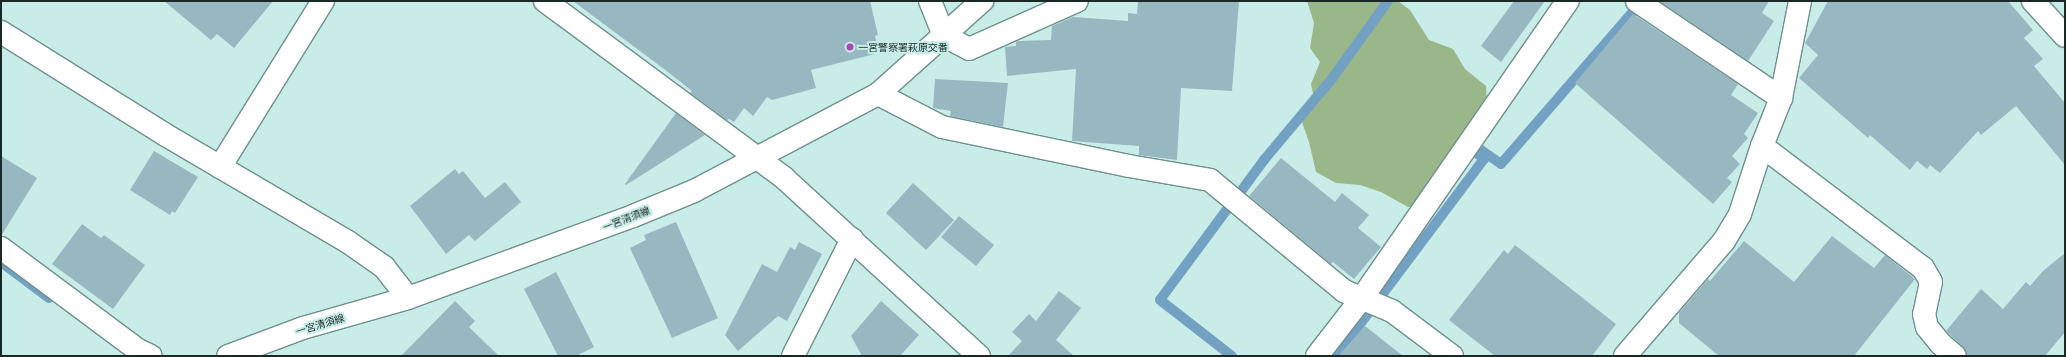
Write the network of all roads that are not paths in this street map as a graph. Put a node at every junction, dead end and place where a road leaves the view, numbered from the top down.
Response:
1 (323, 1) edge
2 (930, 1) edge
3 (982, 1) edge
4 (1077, 1) edge
5 (1568, 1) edge
6 (1638, 1) edge
7 (1800, 1) edge
8 (2033, 1) edge
9 (548, 2) edge
10 (1, 32) edge
11 (944, 36) junction
12 (2065, 36) edge
13 (878, 94) junction
14 (1781, 98) junction
15 (1762, 146) junction
16 (756, 158) junction
17 (220, 167) junction
18 (852, 239) junction
19 (1, 248) edge
20 (408, 298) junction
21 (1362, 298) junction
22 (151, 356) edge
23 (228, 356) edge
24 (793, 356) edge
25 (979, 356) edge
26 (1317, 356) edge
27 (1452, 356) edge
28 (1624, 356) edge
29 (1955, 356) edge

1 - 17 street
2 - 11 street
3 - 11 street, 一宮清須線
4 - 11 street
5 - 21 street
6 - 14 street
7 - 14 street
8 - 12 street
9 - 16 street
10 - 17 street
11 - 13 street, 一宮清須線
13 - 16 street, 一宮清須線
13 - 21 street
14 - 15 street
15 - 28 street
15 - 29 street
16 - 18 street
16 - 20 street, 一宮清須線
17 - 20 street
18 - 24 street
18 - 25 street
19 - 22 street
20 - 23 street, 一宮清須線
21 - 26 street
21 - 27 street

